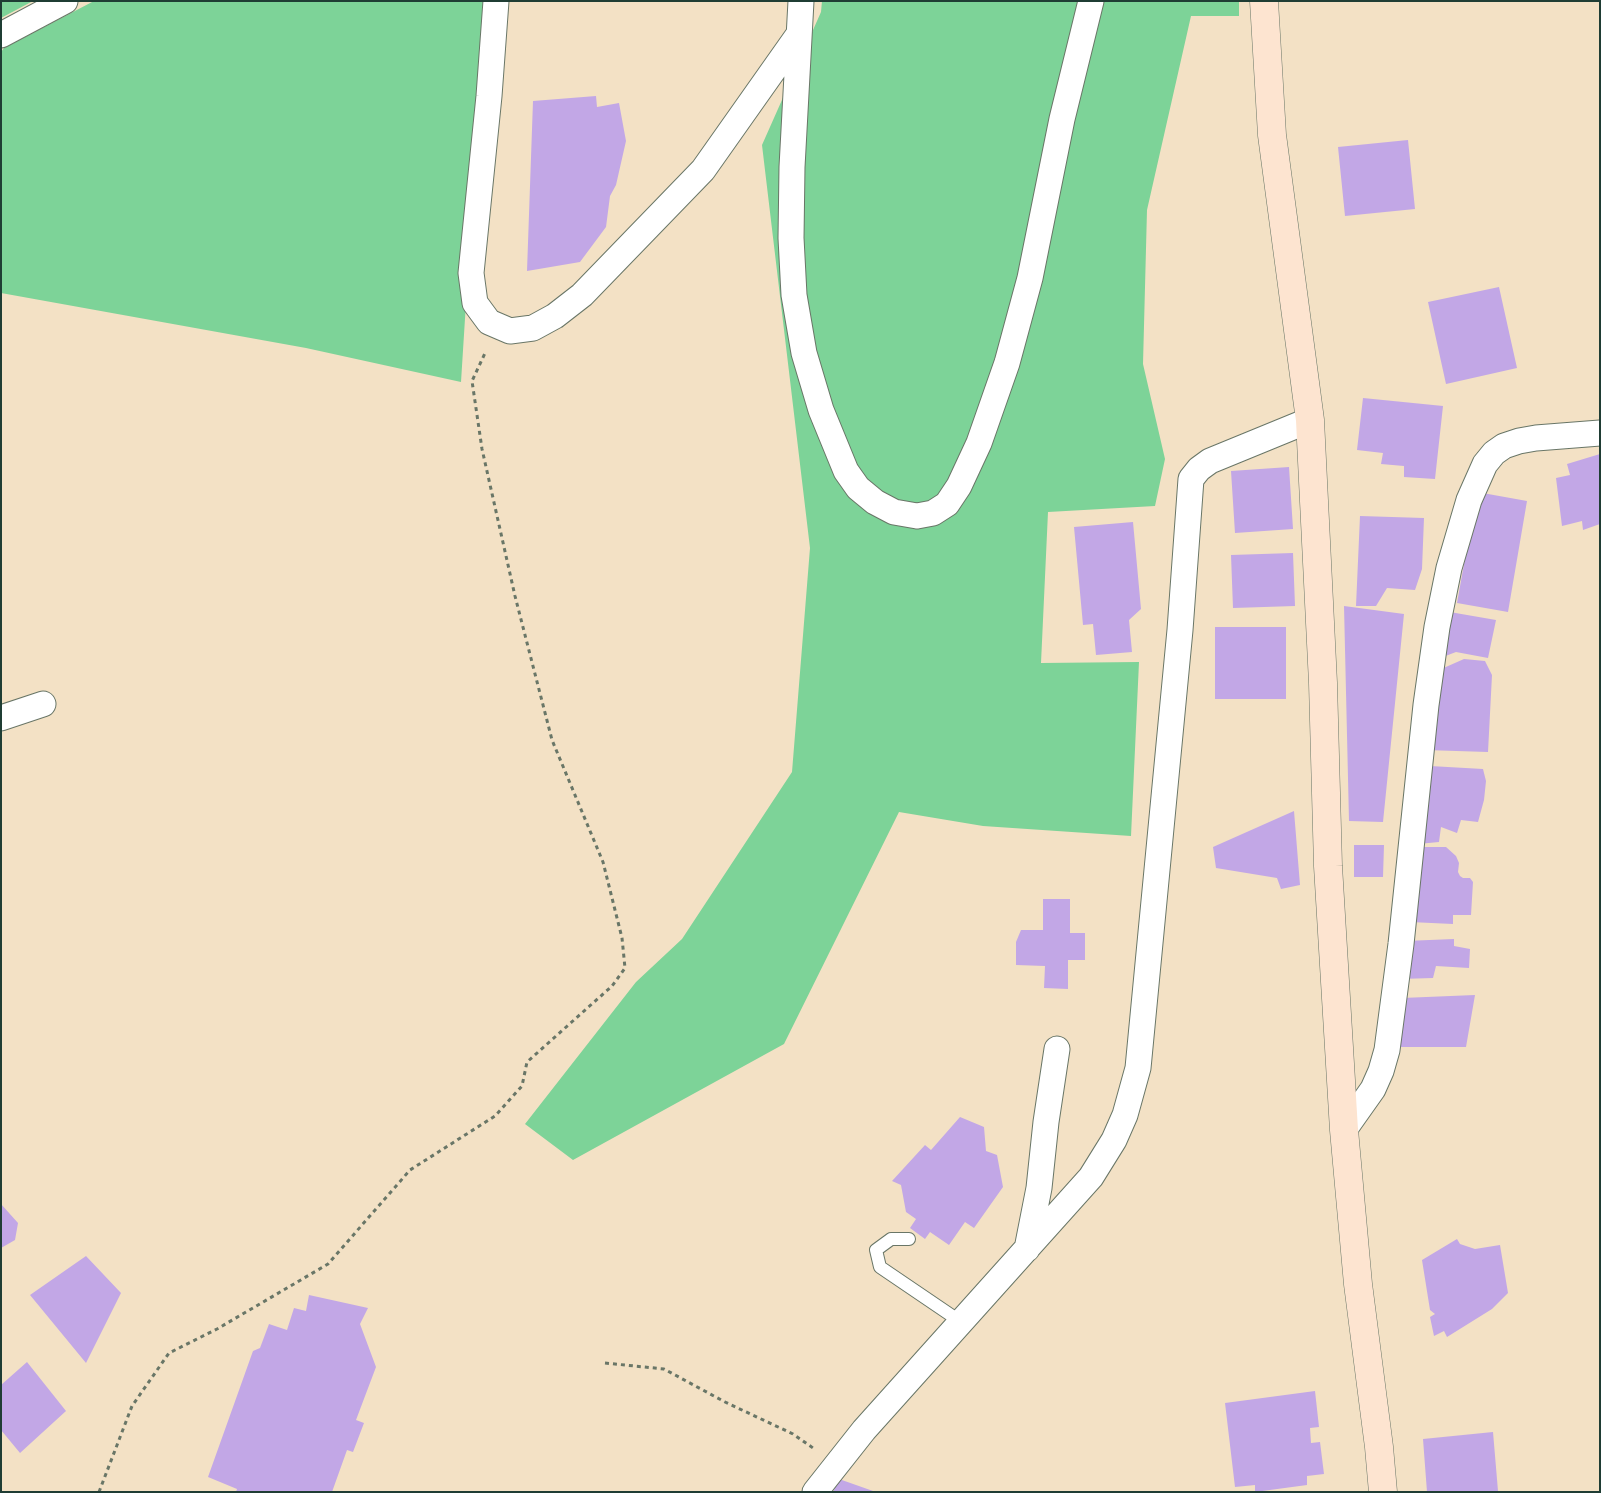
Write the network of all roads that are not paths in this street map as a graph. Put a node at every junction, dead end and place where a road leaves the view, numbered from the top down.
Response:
1 (65, 1) edge
2 (496, 1) edge
3 (800, 1) edge
4 (1091, 1) edge
5 (1264, 1) edge
6 (799, 34) junction
7 (1, 36) edge
8 (1310, 420) junction
9 (1600, 433) edge
10 (43, 704) dead end
11 (1, 718) edge
12 (1057, 1049) dead end
13 (1344, 1130) junction
14 (909, 1238) dead end
15 (1026, 1250) junction
16 (961, 1322) junction
17 (815, 1492) edge
18 (1383, 1492) edge

1 - 7 street
2 - 6 street
3 - 6 street
4 - 6 street
5 - 8 main road
8 - 13 main road
8 - 15 street
9 - 13 street
10 - 11 street
12 - 15 street
13 - 18 main road
14 - 16 lane
15 - 16 street
16 - 17 street

